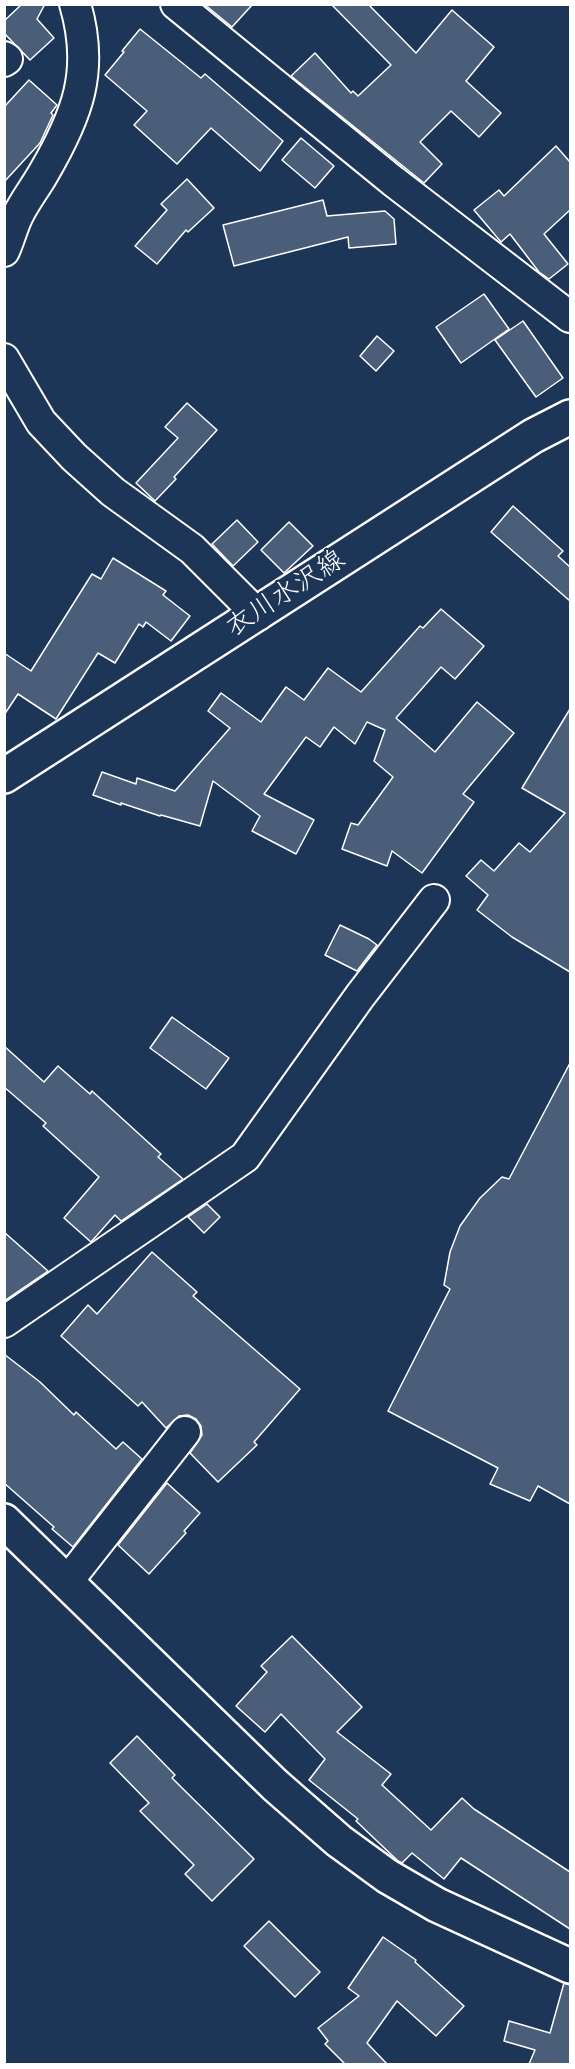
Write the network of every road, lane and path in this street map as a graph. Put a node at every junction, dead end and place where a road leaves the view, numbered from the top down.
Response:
1 (176, 4) edge
2 (79, 5) edge
3 (4, 251) edge
4 (570, 317) edge
5 (4, 359) edge
6 (570, 417) edge
7 (258, 615) junction
8 (4, 776) edge
9 (434, 900) dead end
10 (4, 1322) edge
11 (185, 1432) dead end
12 (4, 1521) edge
13 (67, 1582) junction
14 (570, 1966) edge

1 - 4 street
2 - 3 street
5 - 7 street
6 - 7 street, 衣川水沢線
7 - 8 street, 衣川水沢線
9 - 10 street
11 - 13 street
12 - 13 street
13 - 14 street

